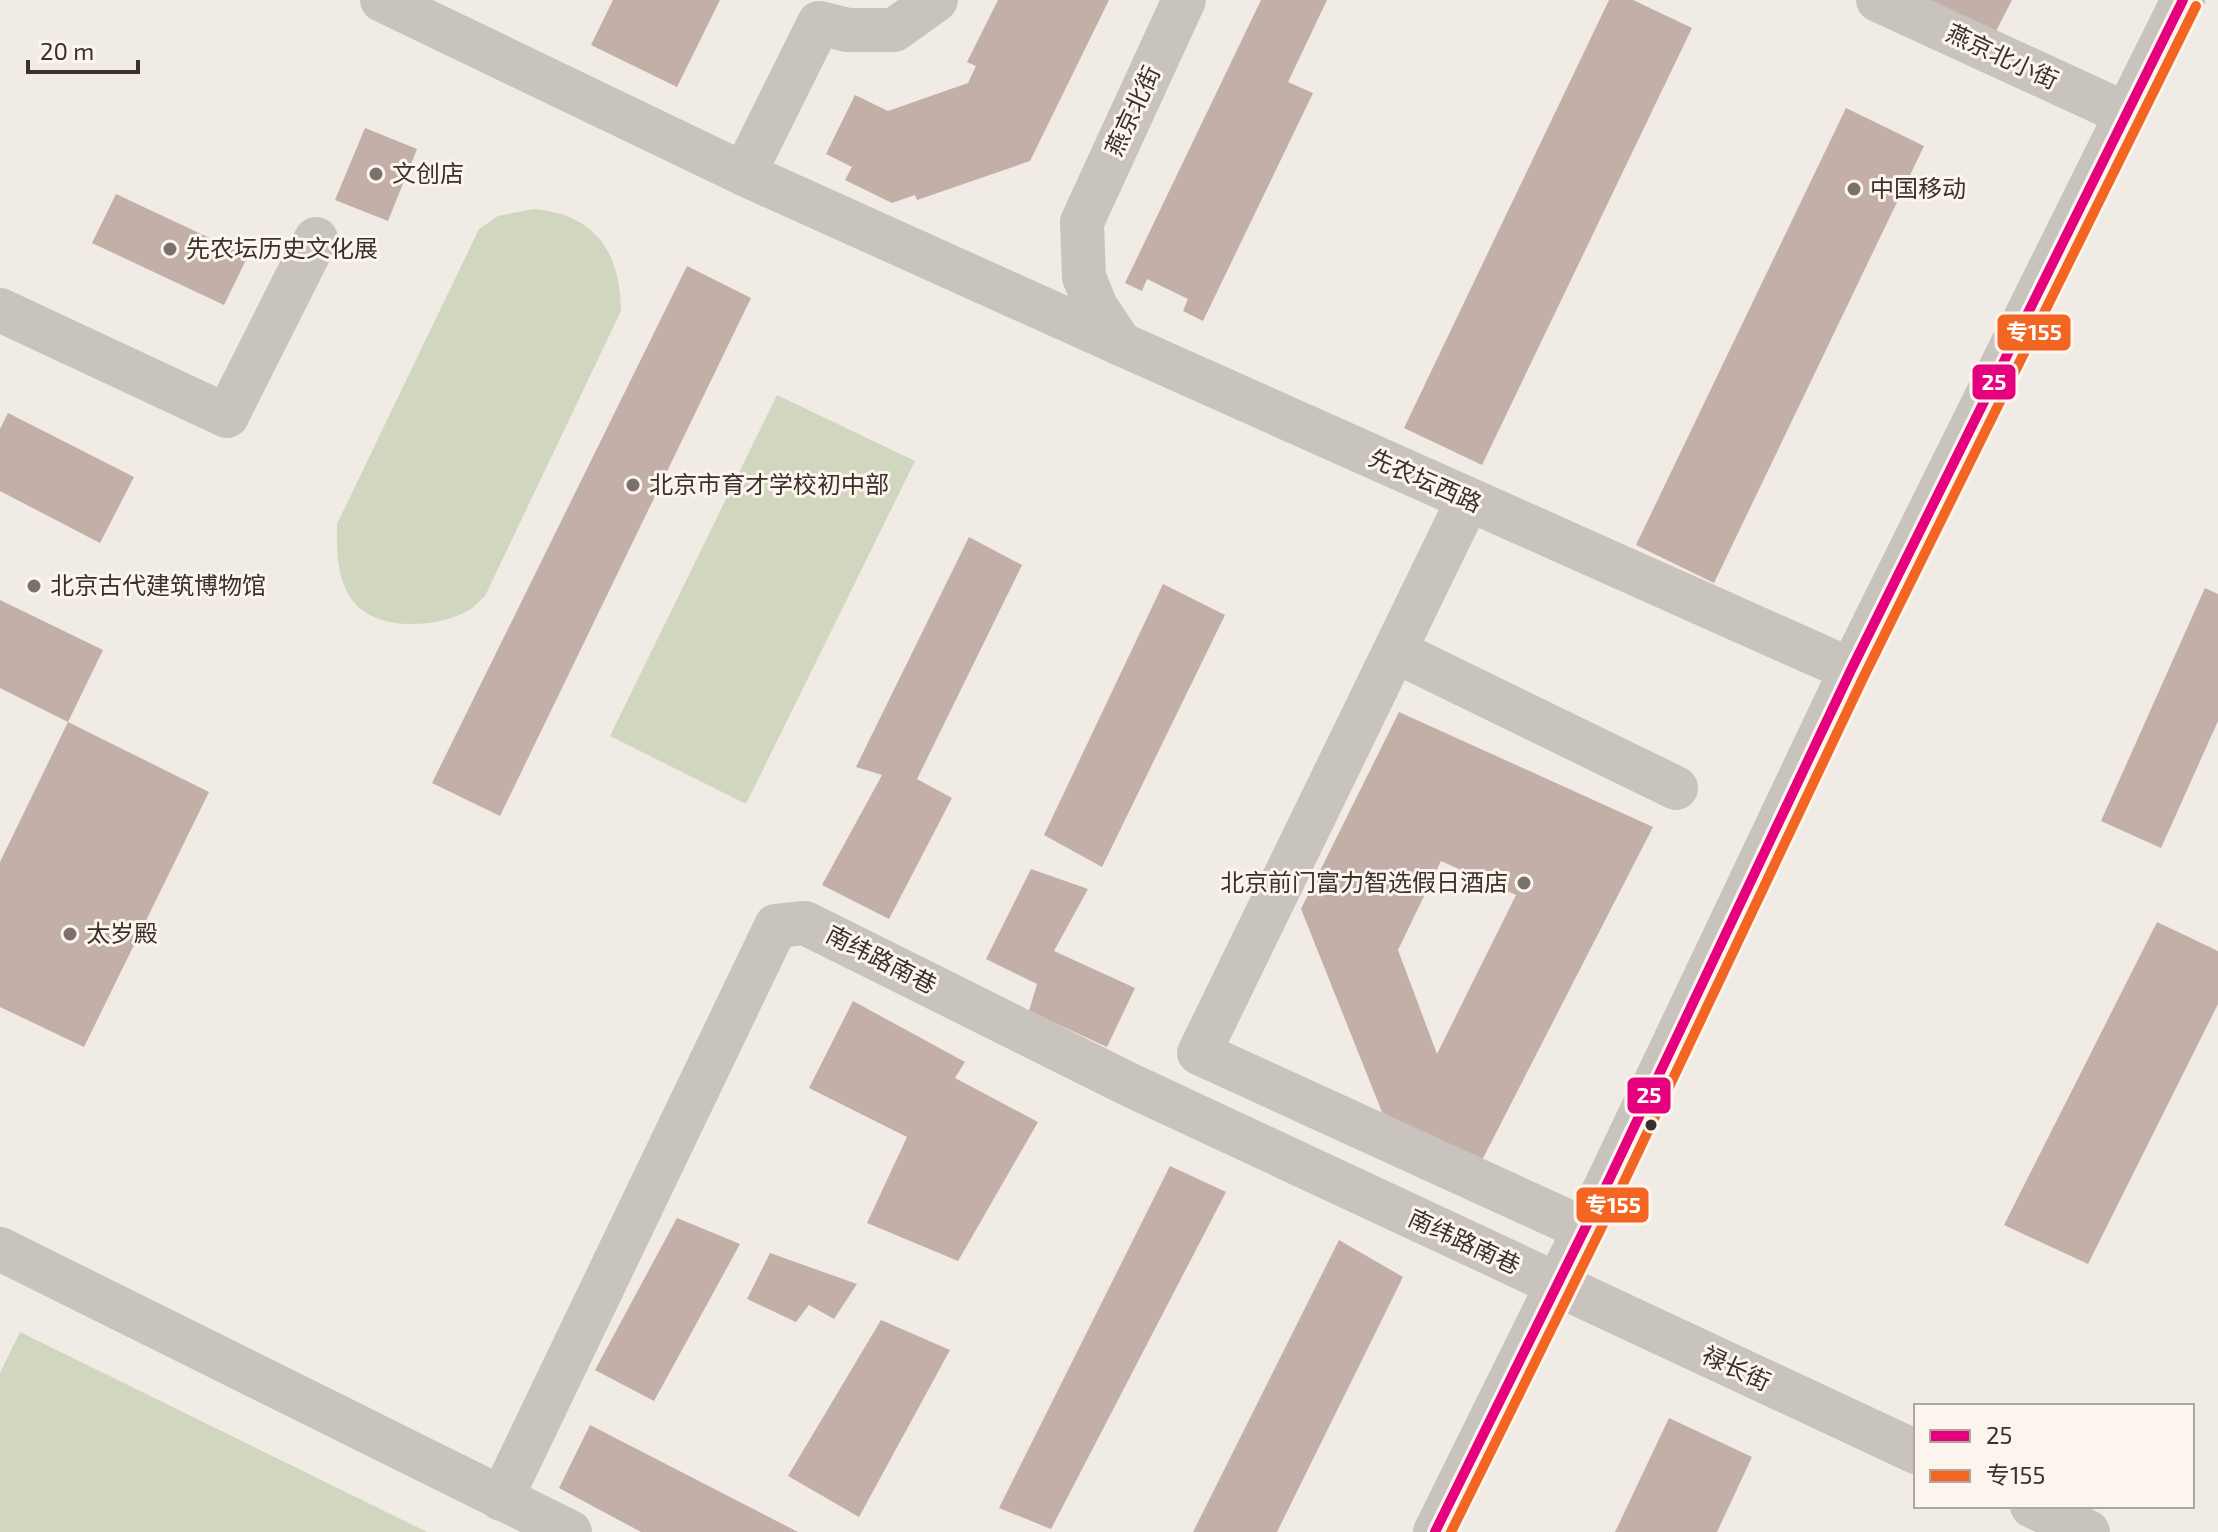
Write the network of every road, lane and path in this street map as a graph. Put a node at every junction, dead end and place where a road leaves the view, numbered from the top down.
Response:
1 (382, 0) edge
2 (936, 0) edge
3 (1184, 0) edge
4 (1878, 0) edge
5 (2183, 0) edge
6 (2126, 114) junction
7 (744, 174) junction
8 (316, 239) dead end
9 (0, 310) edge
10 (1121, 344) junction
11 (1468, 500) junction
12 (1395, 651) junction
13 (1851, 670) junction
14 (1676, 788) dead end
15 (1584, 1229) junction
16 (0, 1249) edge
17 (1557, 1285) junction
18 (1914, 1451) edge
19 (501, 1499) junction
20 (2036, 1508) edge
21 (570, 1532) edge
22 (1435, 1532) edge
23 (2088, 1532) edge

1 - 7 street, 先农坛西路
2 - 7 street
3 - 10 street, 燕京北街
4 - 6 street, 燕京北小街
5 - 6 street
6 - 13 street
7 - 10 street, 先农坛西路
8 - 9 street
10 - 11 street, 先农坛西路
11 - 12 street
11 - 13 street, 先农坛西路
12 - 14 street
12 - 15 street
13 - 15 street
15 - 17 street
16 - 19 street
17 - 18 street, 禄长街
17 - 19 street, 南纬路南巷
17 - 22 street
19 - 21 street
20 - 23 street

